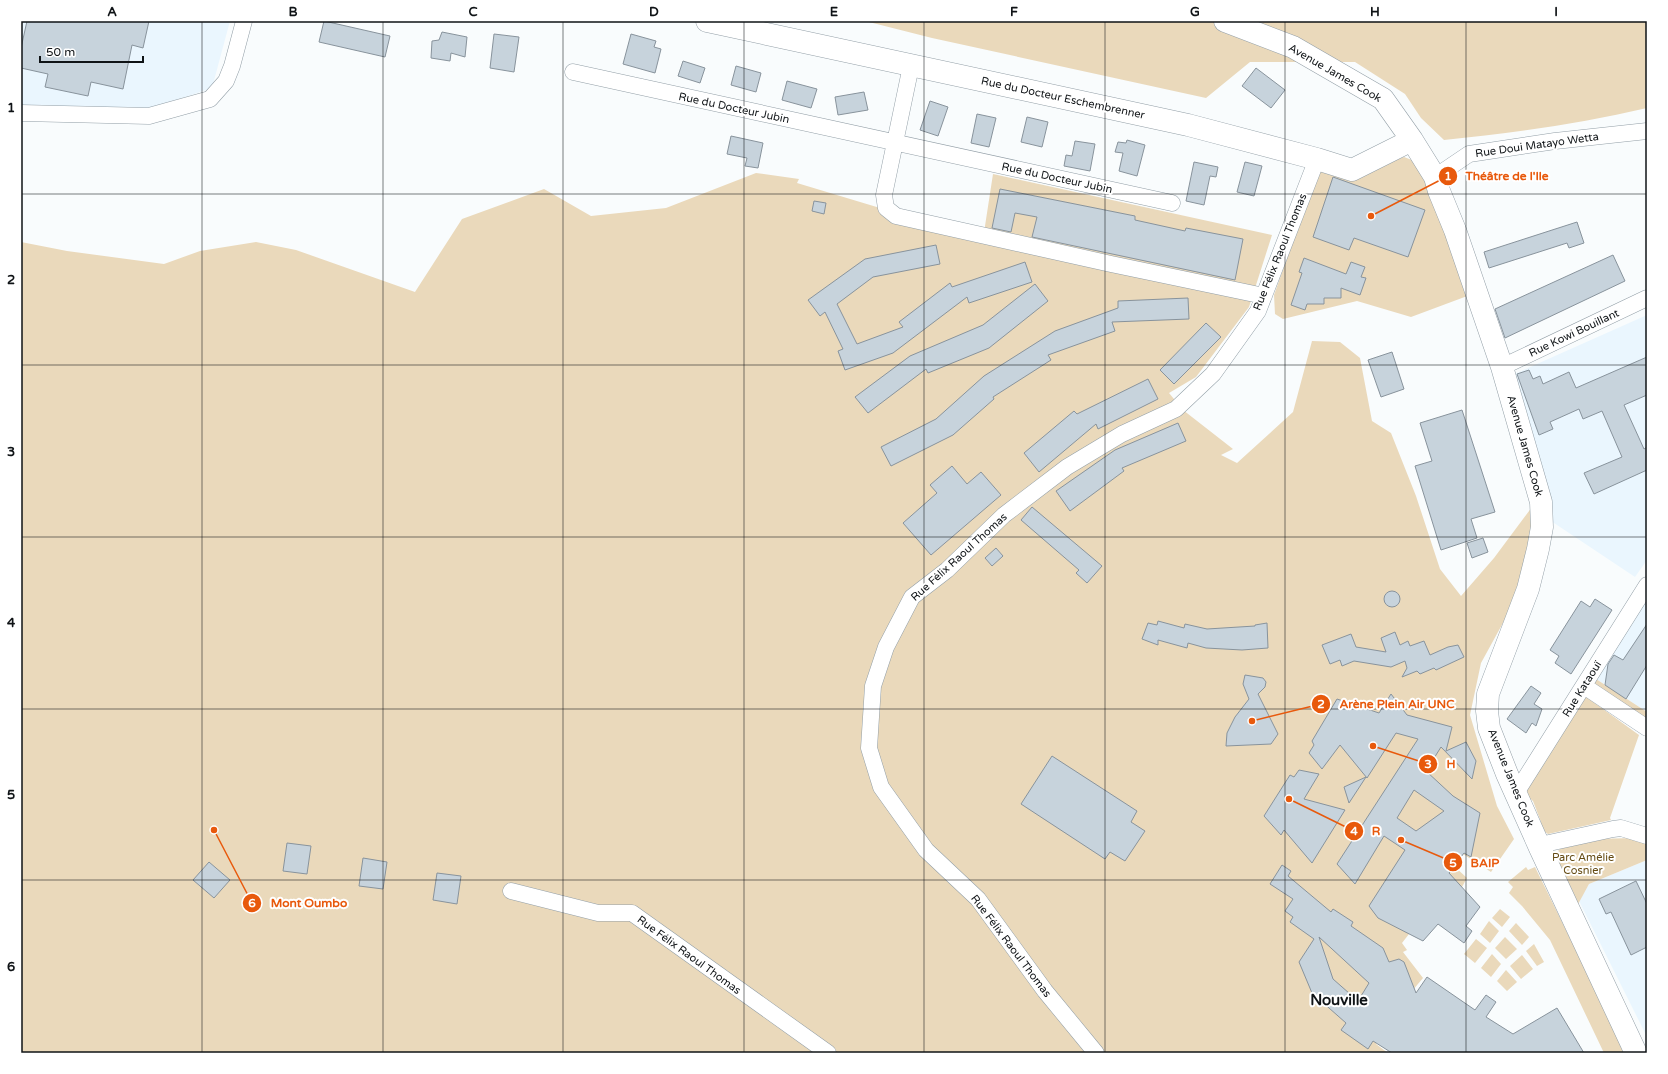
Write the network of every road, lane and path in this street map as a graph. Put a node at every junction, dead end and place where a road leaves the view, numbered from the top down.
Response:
1 (244, 21) edge
2 (707, 21) edge
3 (1225, 21) edge
4 (911, 66) junction
5 (573, 72) dead end
6 (21, 113) edge
7 (1647, 131) edge
8 (1412, 140) junction
9 (896, 143) junction
10 (1317, 159) junction
11 (1434, 177) junction
12 (1172, 203) dead end
13 (1264, 296) junction
14 (1647, 298) edge
15 (1502, 367) junction
16 (1647, 585) edge
17 (1584, 686) junction
18 (1647, 728) edge
19 (1516, 793) junction
20 (1647, 836) edge
21 (1540, 848) junction
22 (511, 891) dead end
23 (828, 1053) edge
24 (1096, 1053) edge
25 (1636, 1053) edge

1 - 6 street
2 - 4 main road, Rue du Docteur Eschembrenner
3 - 8 main road, Avenue James Cook
4 - 9 street
4 - 10 main road, Rue du Docteur Eschembrenner
5 - 9 street, Rue du Docteur Jubin
7 - 11 street, Rue Doui Matayo Wetta
8 - 10 main road, Rue du Docteur Eschembrenner
8 - 11 main road, Avenue James Cook
9 - 12 street, Rue du Docteur Jubin
9 - 13 street
10 - 13 street, Rue Félix Raoul Thomas
11 - 15 main road, Avenue James Cook
13 - 24 street, Rue Félix Raoul Thomas
14 - 15 street, Rue Kowi Bouillant
15 - 19 main road, Avenue James Cook
16 - 17 street, Rue Kataouï
17 - 18 street
17 - 19 street, Rue Kataouï
19 - 21 main road, Avenue James Cook
20 - 21 street
21 - 25 main road, Avenue James Cook
22 - 23 street, Rue Félix Raoul Thomas

